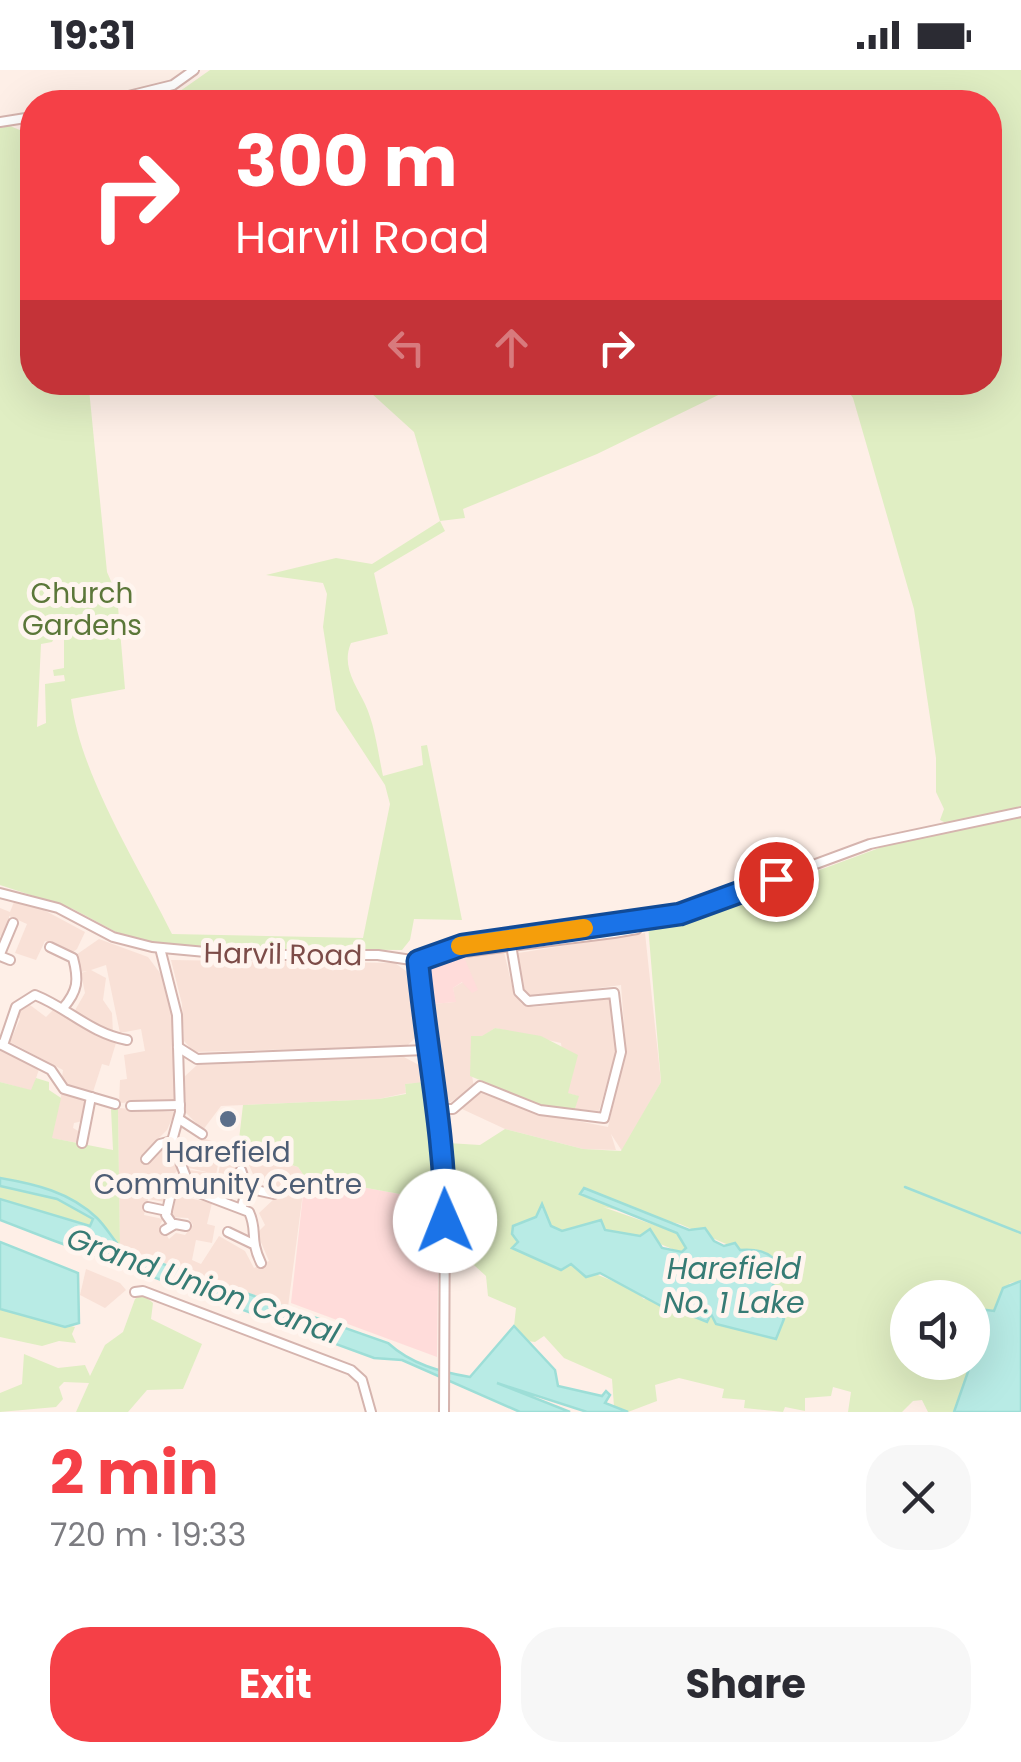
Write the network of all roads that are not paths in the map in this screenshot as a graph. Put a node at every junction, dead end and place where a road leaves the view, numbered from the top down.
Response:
1 (194, 70) edge
2 (153, 90) edge
3 (1021, 812) edge
4 (0, 894) edge
5 (13, 924) dead end
6 (510, 942) junction
7 (50, 947) dead end
8 (160, 948) junction
9 (0, 955) edge
10 (10, 960) dead end
11 (418, 961) junction
12 (63, 1008) junction
13 (127, 1040) dead end
14 (1, 1044) edge
15 (178, 1047) junction
16 (426, 1050) junction
17 (194, 1059) junction
18 (178, 1074) junction
19 (91, 1098) junction
20 (115, 1104) dead end
21 (132, 1106) dead end
22 (180, 1106) junction
23 (434, 1109) junction
24 (179, 1119) junction
25 (202, 1134) dead end
26 (172, 1141) junction
27 (82, 1143) dead end
28 (146, 1159) dead end
29 (241, 1170) dead end
30 (186, 1180) junction
31 (247, 1188) junction
32 (274, 1194) dead end
33 (242, 1206) junction
34 (148, 1207) dead end
35 (167, 1211) junction
36 (186, 1226) dead end
37 (228, 1232) dead end
38 (251, 1243) junction
39 (262, 1263) dead end
40 (134, 1292) dead end
41 (372, 1412) edge
42 (444, 1412) edge

1 - 2 street
3 - 6 street, Harvil Road
4 - 8 street, Harvil Road
5 - 9 street
6 - 11 street, Harvil Road
6 - 23 street
7 - 12 street
8 - 11 street, Harvil Road
8 - 15 street
9 - 10 street
11 - 16 street
12 - 13 street
12 - 14 street
14 - 19 street
15 - 17 street
15 - 18 street
16 - 17 street
16 - 23 street
17 - 18 street
18 - 22 street
19 - 20 street
19 - 27 street
21 - 22 street
22 - 24 street
23 - 42 street
24 - 25 street
24 - 26 street
26 - 28 street
26 - 30 street
29 - 31 street
30 - 33 street
30 - 35 street
31 - 32 street
31 - 33 street
33 - 38 street
34 - 35 street
35 - 36 street
37 - 38 street
38 - 39 street
40 - 41 street

